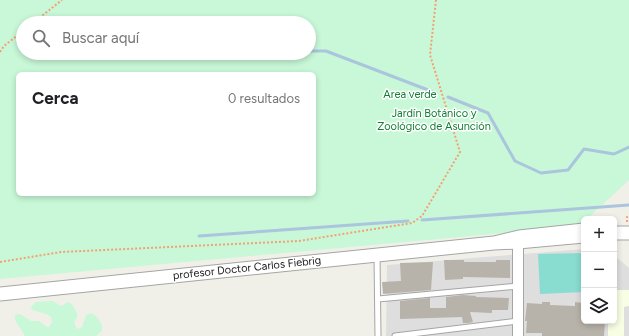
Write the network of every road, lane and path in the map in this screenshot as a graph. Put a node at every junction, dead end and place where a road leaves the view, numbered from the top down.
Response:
1 (62, 0) edge
2 (436, 0) edge
3 (42, 16) edge
4 (16, 37) edge
5 (0, 52) edge
6 (629, 227) edge
7 (617, 228) edge
8 (581, 230) edge
9 (617, 233) edge
10 (629, 233) edge
11 (581, 236) edge
12 (518, 242) junction
13 (494, 243) junction
14 (377, 254) junction
15 (0, 262) edge
16 (518, 286) junction
17 (0, 294) edge
18 (378, 299) junction
19 (518, 321) junction
20 (378, 336) edge
21 (396, 336) edge
22 (518, 336) edge

1 - 3 path
2 - 15 path
4 - 5 path
6 - 7 street
8 - 13 street, profesor Doctor Carlos Fiebrig
9 - 10 street
11 - 12 street, profesor Doctor Carlos Fiebrig
12 - 13 street, profesor Doctor Carlos Fiebrig
12 - 16 street
13 - 14 street, profesor Doctor Carlos Fiebrig
14 - 17 street, profesor Doctor Carlos Fiebrig
14 - 18 lane
16 - 18 lane
16 - 19 street
18 - 20 lane
19 - 21 lane
19 - 22 street

